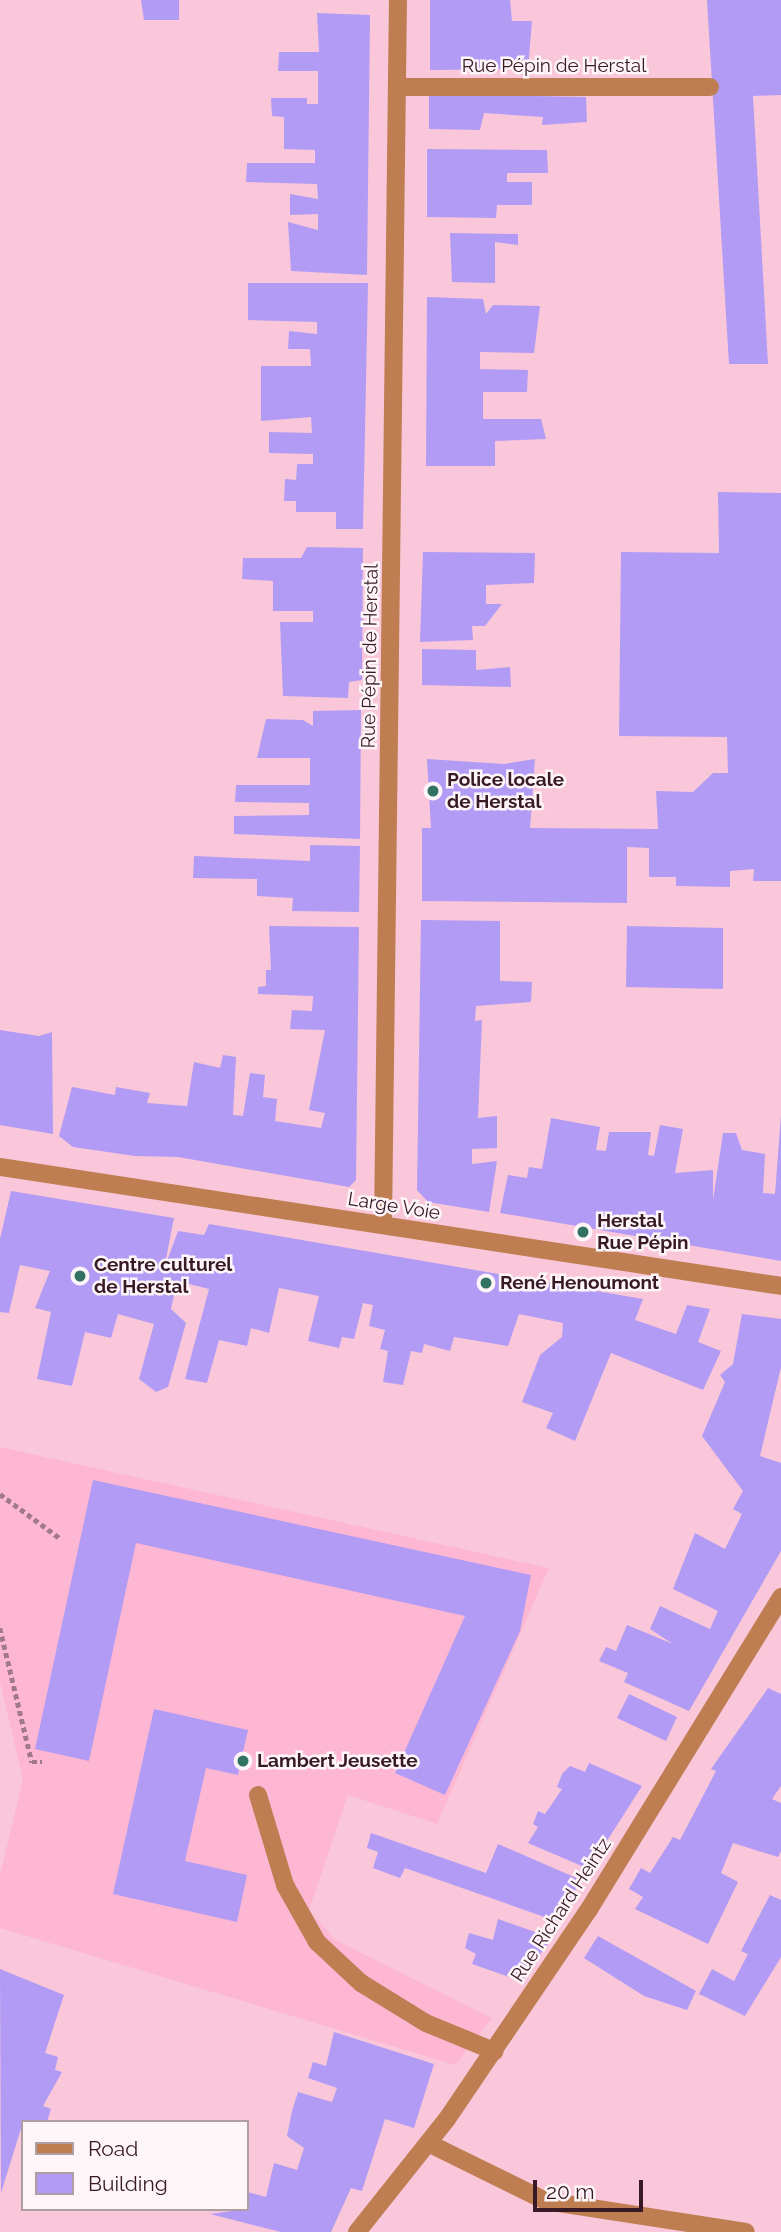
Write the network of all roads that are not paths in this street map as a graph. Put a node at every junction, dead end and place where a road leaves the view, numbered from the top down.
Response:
1 (398, 0) edge
2 (398, 87) junction
3 (710, 87) dead end
4 (0, 1167) edge
5 (383, 1226) junction
6 (781, 1286) edge
7 (781, 1597) edge
8 (258, 1795) dead end
9 (494, 2051) junction
10 (428, 2143) junction
11 (357, 2232) edge
12 (746, 2232) edge

1 - 2 street, Rue Pépin de Herstal
2 - 3 street, Rue Pépin de Herstal
2 - 5 street, Rue Pépin de Herstal
4 - 5 street, Large Voie
5 - 6 street, Large Voie
7 - 9 street, Rue Richard Heintz
8 - 9 street
9 - 10 street, Rue Richard Heintz
10 - 11 street, Rue Richard Heintz
10 - 12 street

